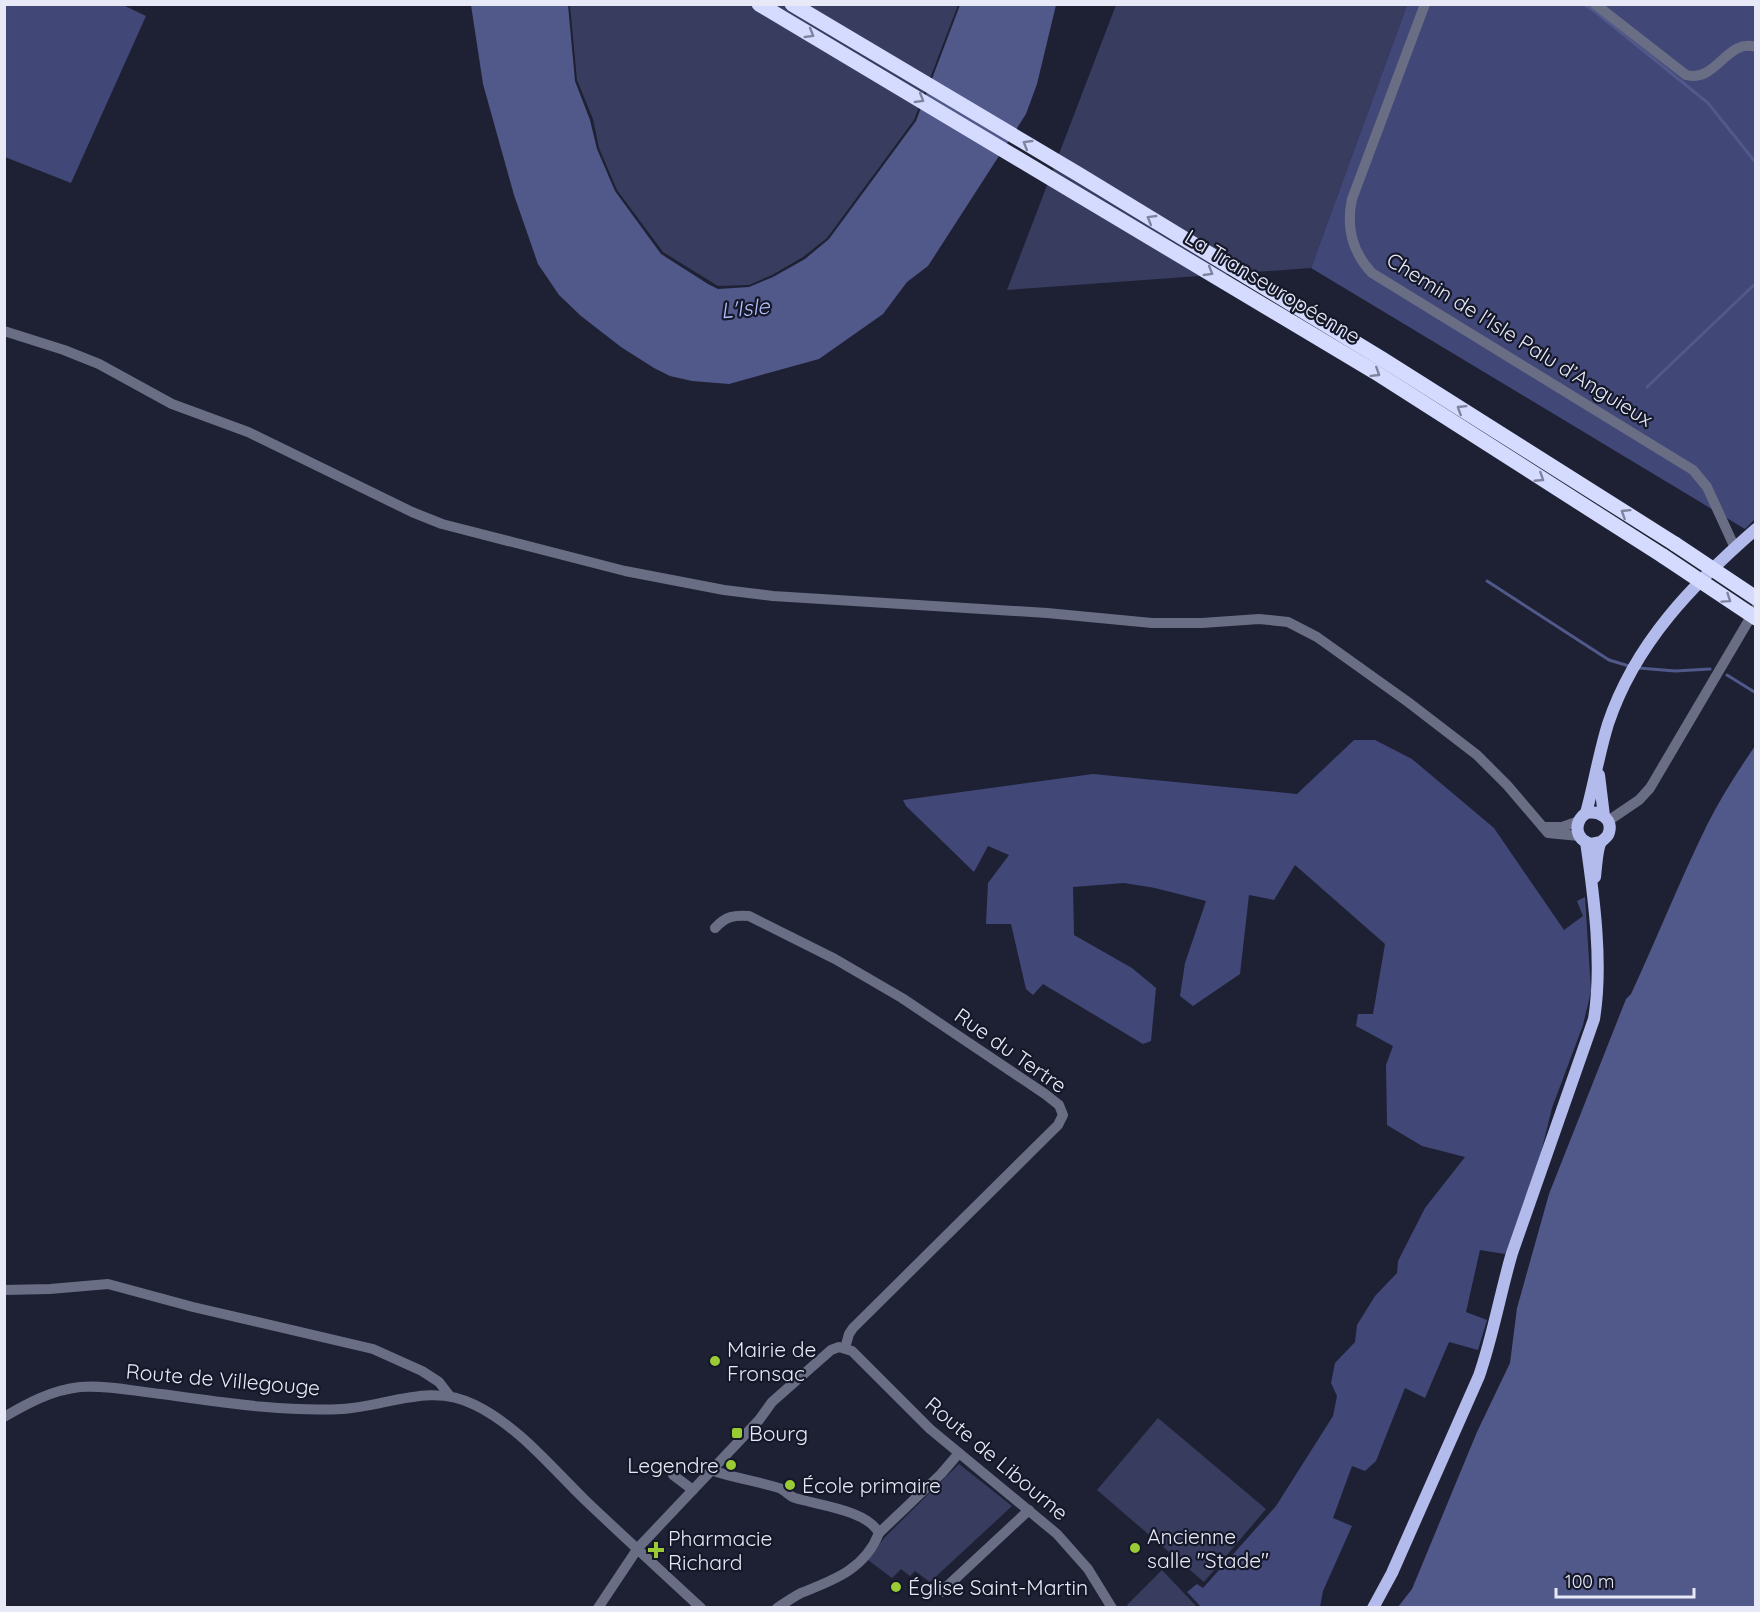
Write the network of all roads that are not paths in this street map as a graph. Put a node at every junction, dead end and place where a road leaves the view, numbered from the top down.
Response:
1 (759, 4) edge
2 (792, 4) edge
3 (1425, 4) edge
4 (1594, 4) edge
5 (1755, 47) edge
6 (874, 63) junction
7 (4, 331) edge
8 (1755, 529) edge
9 (1735, 548) junction
10 (1755, 598) edge
11 (1755, 608) edge
12 (1755, 618) edge
13 (1598, 770) junction
14 (1583, 817) junction
15 (1606, 818) junction
16 (1544, 827) junction
17 (1583, 839) junction
18 (1601, 842) junction
19 (1593, 890) junction
20 (715, 928) dead end
21 (4, 1290) edge
22 (845, 1348) junction
23 (449, 1395) junction
24 (4, 1417) edge
25 (959, 1453) junction
26 (711, 1470) junction
27 (673, 1475) dead end
28 (693, 1490) junction
29 (1029, 1510) junction
30 (879, 1533) junction
31 (638, 1548) junction
32 (941, 1592) dead end
33 (598, 1608) edge
34 (701, 1608) edge
35 (777, 1608) edge
36 (1112, 1608) edge
37 (1373, 1608) edge

1 -> 6 highway, La Transeuropéenne
2 - 6 highway, La Transeuropéenne
3 - 9 street, Chemin de l'Isle Palu d’Anguieux
4 - 5 street
10 -> 6 highway, La Transeuropéenne, bridge
6 -> 12 highway, La Transeuropéenne, bridge
7 - 16 street
8 - 9 main road
9 - 13 main road
11 - 15 street
13 - 14 main road
13 - 15 main road
14 - 15 main road
14 - 16 street
14 - 17 main road
15 - 18 main road
16 - 17 street
17 - 18 main road
17 - 19 main road
18 - 19 main road
19 - 37 main road
20 - 22 street, Rue du Tertre
21 - 23 street
22 - 25 street, Route de Libourne
22 - 26 street
23 - 24 street, Route de Villegouge
23 - 31 street, Route de Villegouge
25 - 29 street, Route de Libourne
25 - 30 street
26 - 28 street
26 - 30 street
27 - 28 street
28 - 31 street
29 - 32 street
29 - 36 street, Route de Libourne
30 - 35 street
31 - 33 street
31 - 34 street, Route de Villegouge

